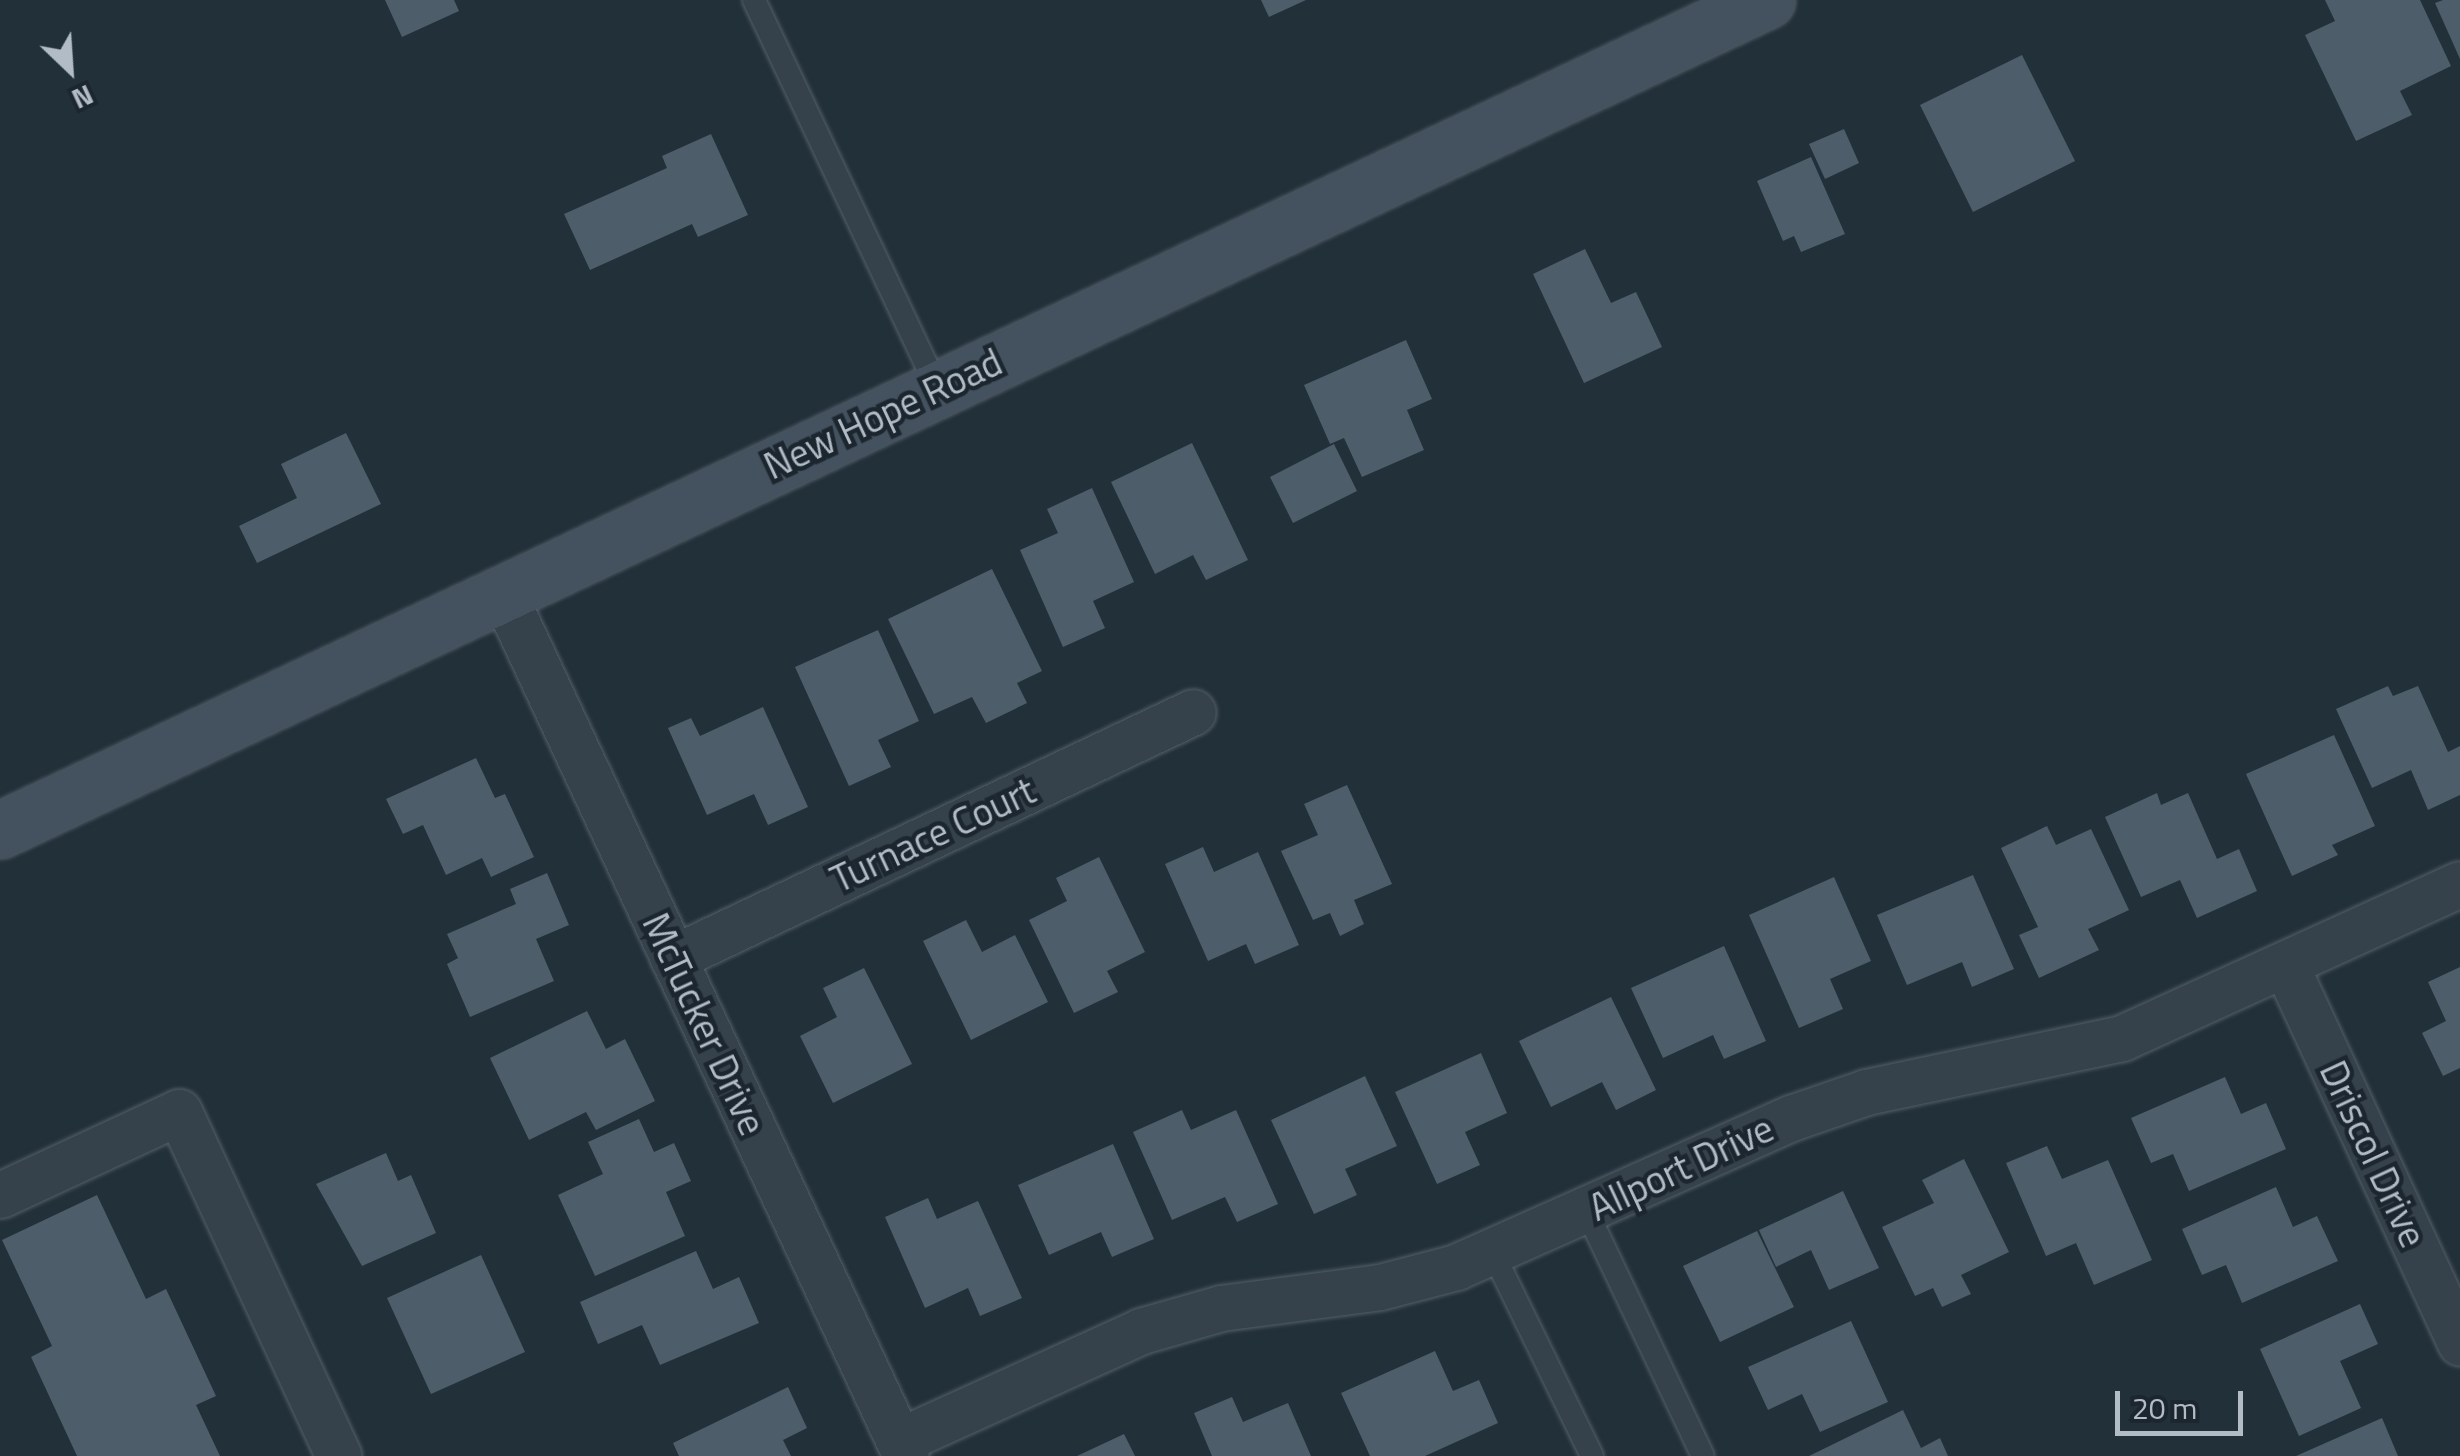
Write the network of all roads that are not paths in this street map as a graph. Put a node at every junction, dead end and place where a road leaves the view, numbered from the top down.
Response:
1 (754, 0) edge
2 (1767, 0) edge
3 (938, 389) junction
4 (503, 592) junction
5 (1193, 712) dead end
6 (0, 830) edge
7 (2460, 884) edge
8 (673, 958) junction
9 (2286, 966) junction
10 (0, 1195) edge
11 (1587, 1212) junction
12 (1493, 1252) junction
13 (2460, 1343) edge
14 (902, 1448) edge
15 (339, 1456) edge
16 (1592, 1456) edge
17 (1703, 1456) edge

1 - 3 lane
2 - 3 main road, New Hope Road
3 - 4 main road, New Hope Road
4 - 6 main road, New Hope Road
4 - 8 street, McTucker Drive
5 - 8 street, Turnace Court
7 - 9 street, Allport Drive
8 - 14 street, McTucker Drive
9 - 11 street, Allport Drive
9 - 13 street, Driscol Drive
10 - 15 street
11 - 12 street, Allport Drive
11 - 17 lane
12 - 14 street, Allport Drive
12 - 16 lane

